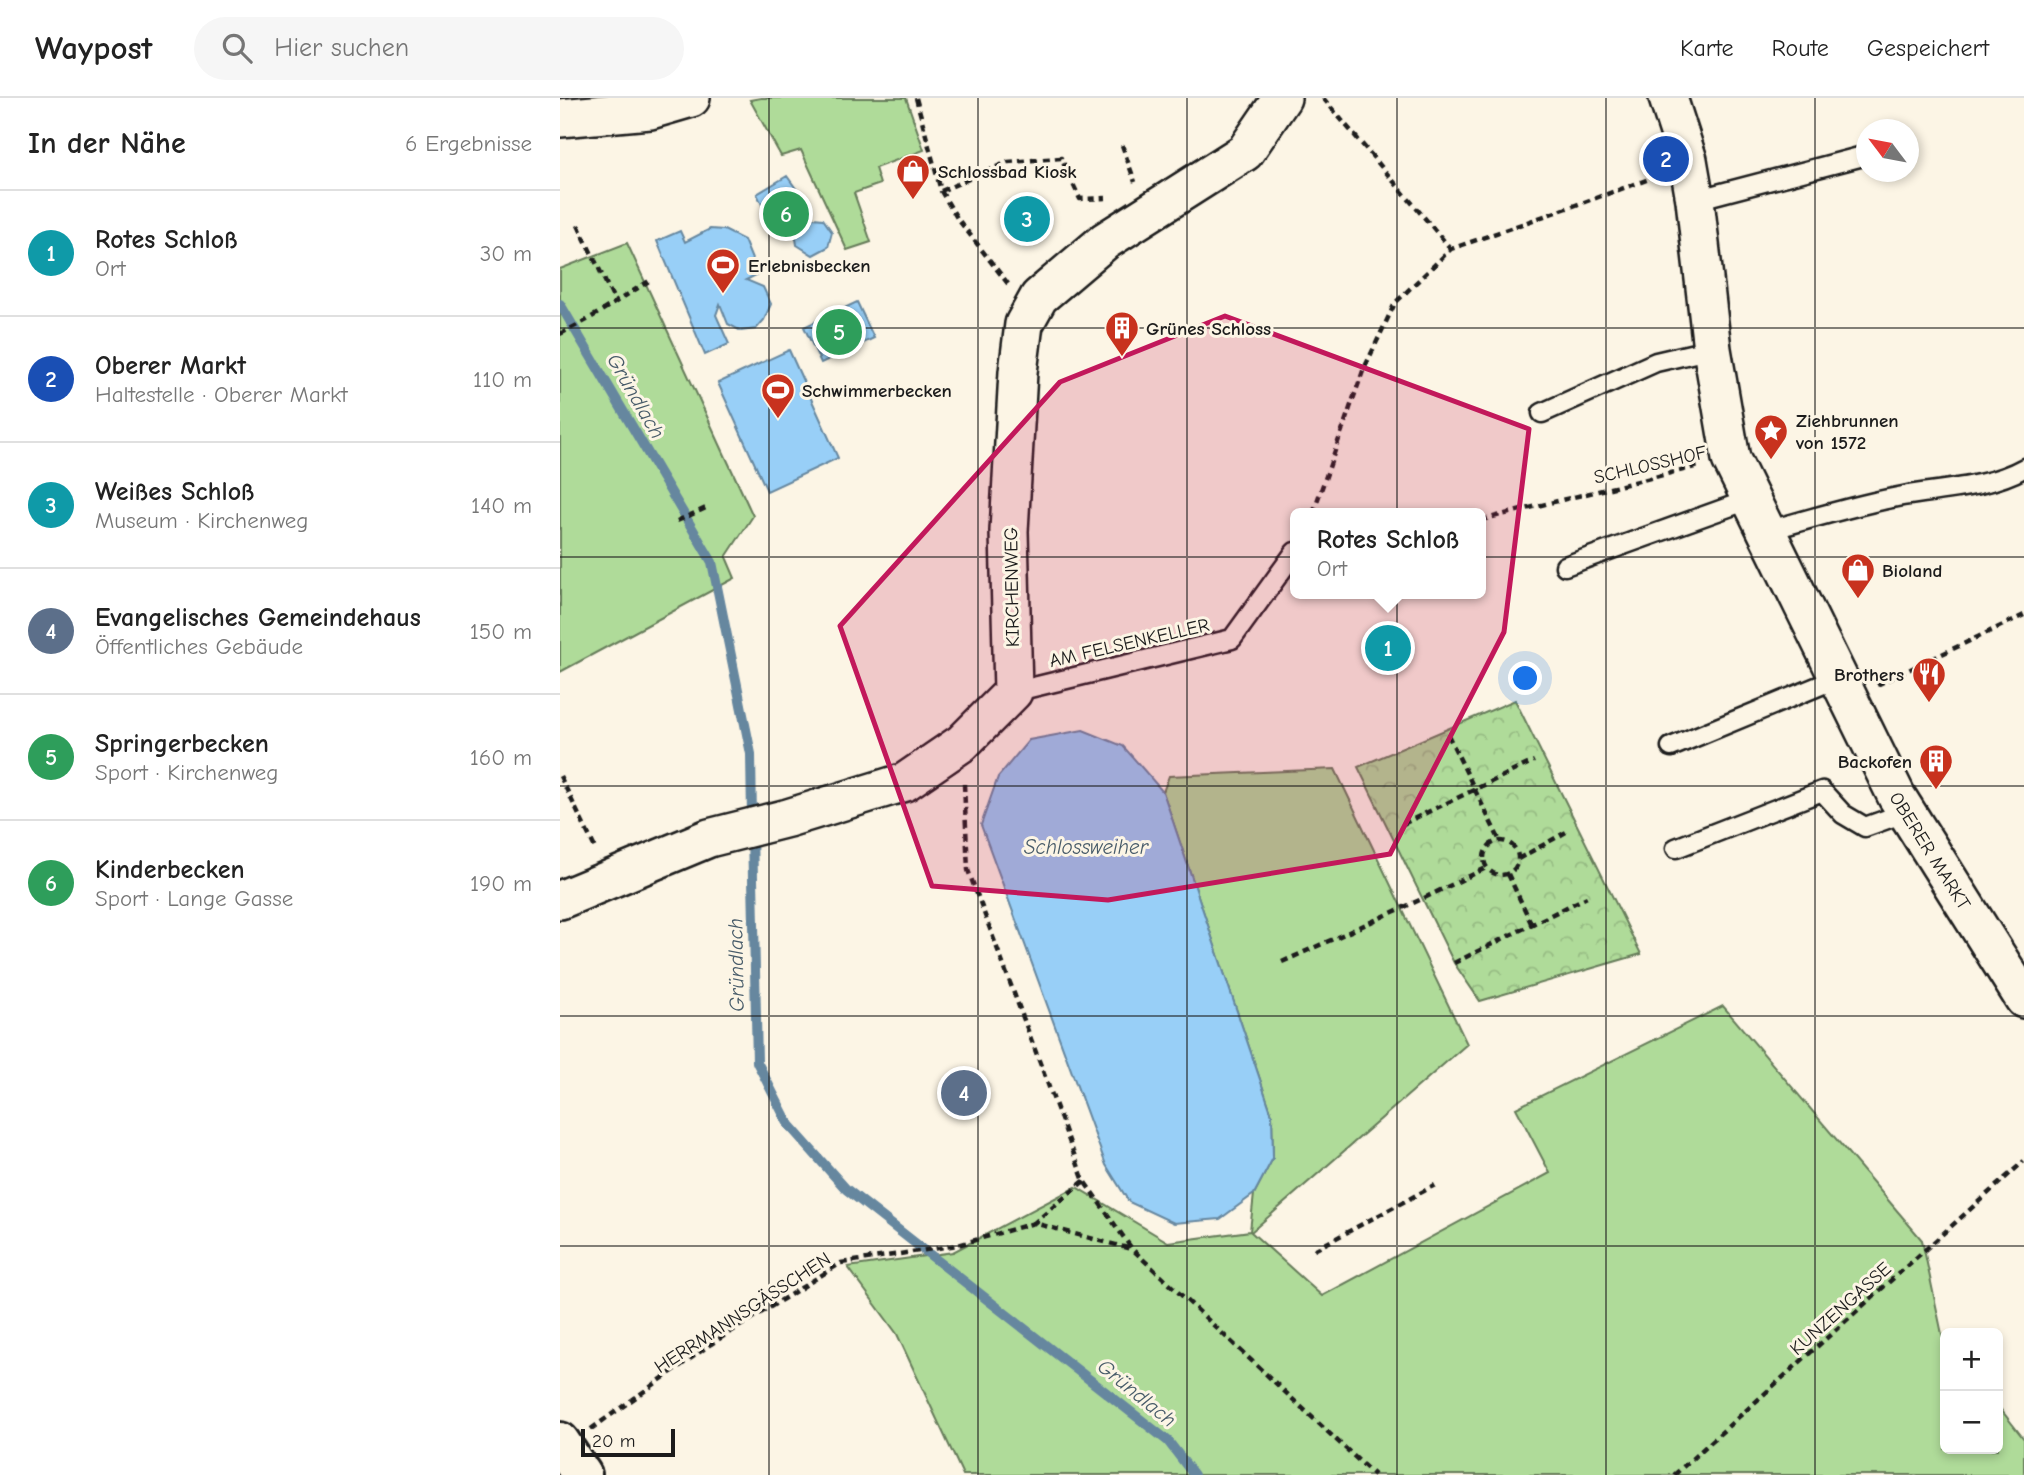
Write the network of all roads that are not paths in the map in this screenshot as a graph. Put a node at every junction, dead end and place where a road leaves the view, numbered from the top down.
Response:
1 (691, 98) edge
2 (1282, 98) edge
3 (1668, 98) edge
4 (560, 118) edge
5 (1856, 157) edge
6 (1693, 187) junction
7 (1712, 349) junction
8 (1542, 413) dead end
9 (2024, 468) edge
10 (1759, 515) junction
11 (1290, 559) edge
12 (1564, 566) dead end
13 (1843, 689) junction
14 (1013, 692) junction
15 (1671, 747) dead end
16 (1907, 812) junction
17 (1676, 848) dead end
18 (560, 900) edge
19 (2024, 999) edge

1 - 4 street
2 - 14 street, KIRCHENWEG
3 - 6 street, OBERER MARKT
5 - 6 lane
6 - 7 street, OBERER MARKT
7 - 8 lane
7 - 10 street, OBERER MARKT
9 - 10 lane
10 - 12 lane
10 - 13 street, OBERER MARKT
11 - 14 lane, AM FELSENKELLER
13 - 15 lane
13 - 16 street, OBERER MARKT
14 - 18 street
16 - 17 lane
16 - 19 street, OBERER MARKT

